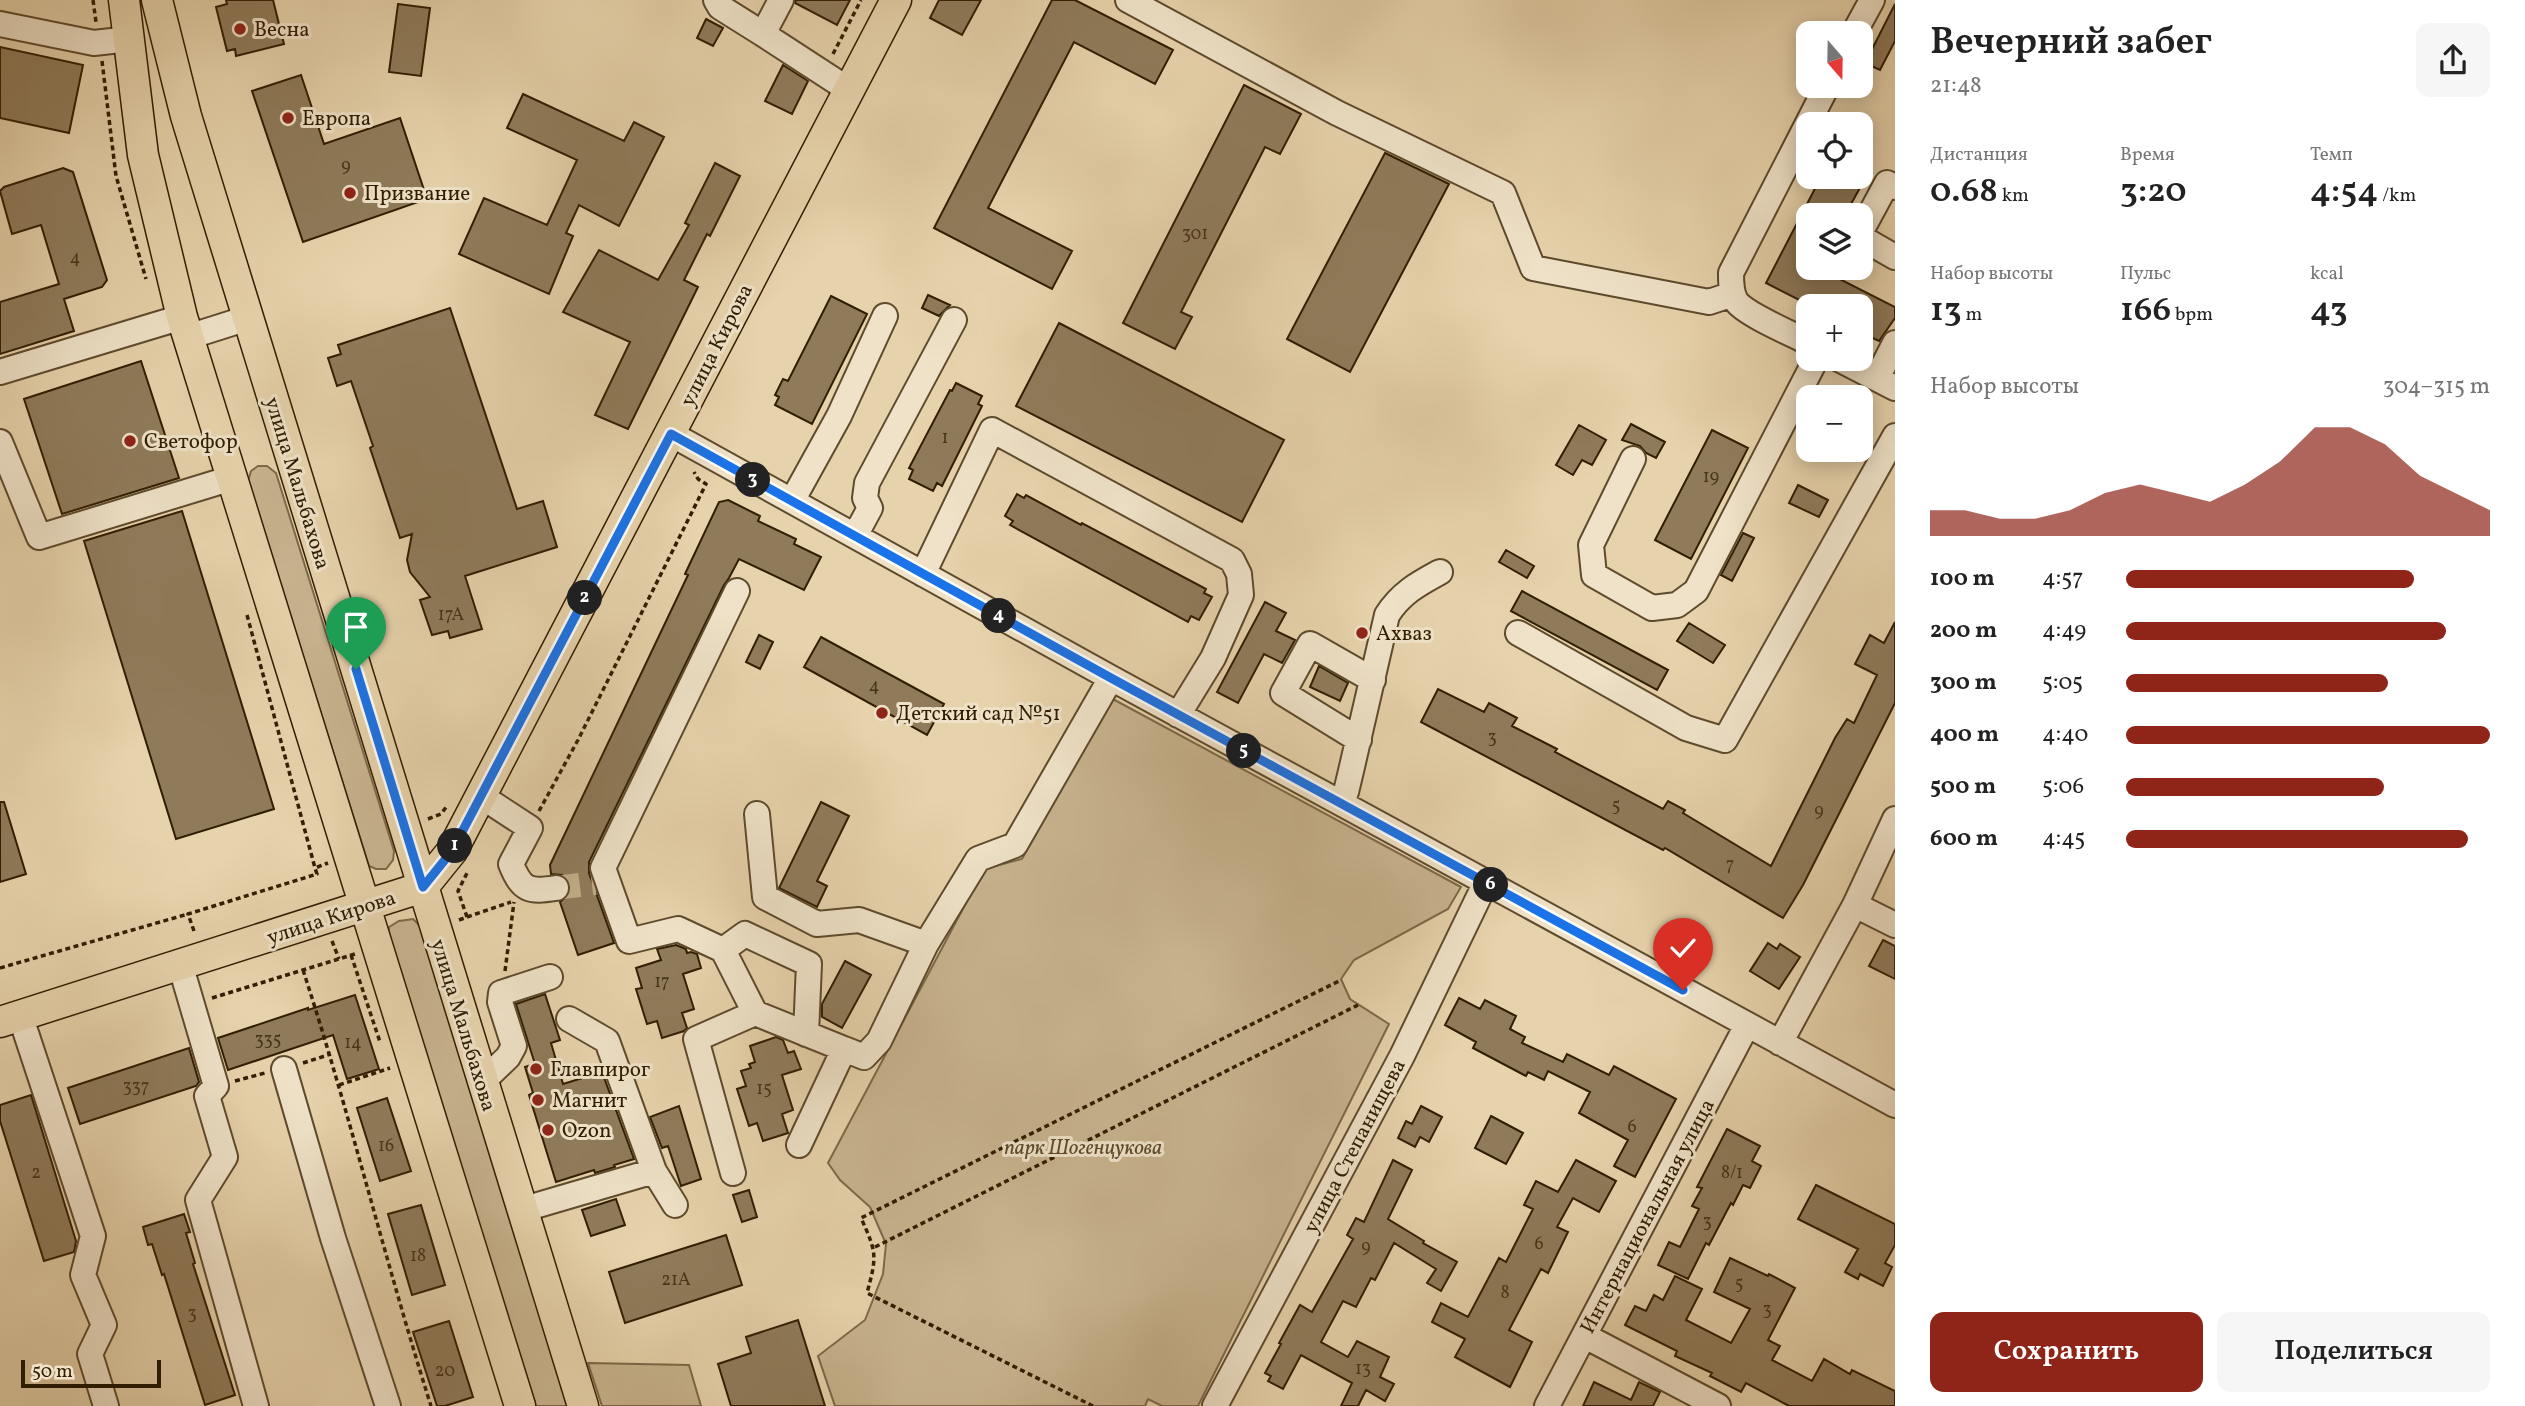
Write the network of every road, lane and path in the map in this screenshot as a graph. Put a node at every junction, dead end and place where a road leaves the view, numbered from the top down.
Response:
1 (124, 0) edge
2 (157, 0) edge
3 (716, 0) edge
4 (780, 0) edge
5 (860, 0) edge
6 (896, 0) edge
7 (1128, 0) edge
8 (1872, 0) edge
9 (1861, 21) edge
10 (0, 24) edge
11 (763, 34) junction
12 (129, 39) junction
13 (832, 55) dead end
14 (849, 90) junction
15 (1821, 98) edge
16 (1895, 187) edge
17 (1873, 210) edge
18 (1873, 243) edge
19 (1895, 257) edge
20 (1733, 294) junction
21 (885, 316) dead end
22 (248, 318) junction
23 (954, 320) dead end
24 (185, 327) junction
25 (1796, 336) edge
26 (1895, 344) edge
27 (1810, 371) edge
28 (1862, 371) edge
29 (0, 372) edge
30 (1886, 383) edge
31 (671, 434) junction
32 (1895, 436) edge
33 (0, 442) edge
34 (1633, 459) dead end
35 (692, 468) dead end
36 (232, 478) junction
37 (792, 501) junction
38 (855, 536) junction
39 (1440, 572) dead end
40 (923, 574) junction
41 (737, 591) dead end
42 (1518, 633) dead end
43 (1111, 678) junction
44 (1373, 680) junction
45 (1178, 715) junction
46 (1359, 740) junction
47 (481, 796) junction
48 (451, 800) dead end
49 (1339, 802) junction
50 (757, 814) dead end
51 (428, 819) dead end
52 (1895, 819) edge
53 (530, 828) junction
54 (1888, 849) edge
55 (337, 859) dead end
56 (470, 866) dead end
57 (1486, 882) junction
58 (423, 887) junction
59 (556, 888) tunnel mouth
60 (519, 894) junction
61 (1855, 905) junction
62 (366, 906) junction
63 (188, 914) junction
64 (467, 916) junction
65 (449, 923) dead end
66 (1895, 925) edge
67 (194, 931) dead end
68 (331, 936) dead end
69 (926, 944) junction
70 (723, 950) junction
71 (364, 952) dead end
72 (339, 959) junction
73 (180, 964) junction
74 (0, 968) edge
75 (303, 970) junction
76 (551, 978) dead end
77 (1341, 979) dead end
78 (501, 993) junction
79 (192, 1004) junction
80 (1358, 1005) dead end
81 (755, 1013) junction
82 (10, 1019) edge
83 (569, 1019) dead end
84 (1747, 1025) junction
85 (806, 1034) junction
86 (1780, 1043) junction
87 (844, 1049) junction
88 (392, 1068) dead end
89 (284, 1069) dead end
90 (482, 1082) junction
91 (339, 1085) junction
92 (1895, 1105) edge
93 (799, 1145) dead end
94 (654, 1171) junction
95 (733, 1173) dead end
96 (675, 1205) dead end
97 (521, 1210) junction
98 (874, 1247) junction
99 (1585, 1336) junction
100 (106, 1406) edge
101 (256, 1406) edge
102 (388, 1406) edge
103 (431, 1406) edge
104 (520, 1406) edge
105 (583, 1406) edge
106 (1093, 1406) edge
107 (1215, 1406) edge
108 (1547, 1406) edge
109 (1718, 1406) edge

1 - 12 main road
2 - 22 main road, улица Мальбахова
3 - 11 street
4 - 11 street
5 - 13 path
6 - 14 main road, улица Кирова
7 - 20 street
8 - 9 street
10 - 12 street
11 - 14 street
12 - 24 main road
14 - 31 main road, улица Кирова
15 - 20 street
16 - 17 street
18 - 19 street
20 - 25 street
21 - 37 street
22 - 24 street
22 - 58 main road, улица Мальбахова
23 - 38 street
24 - 29 street
24 - 36 main road
26 - 30 street
27 - 34 street
28 - 30 street
31 - 37 street
31 - 47 main road, улица Кирова
32 - 42 street
33 - 36 street
35 - 53 path
36 - 62 main road
37 - 38 street
38 - 40 street
39 - 44 street
40 - 43 street
40 - 45 street
41 - 70 street
43 - 45 street
43 - 69 street
44 - 46 street
44 - 46 street
45 - 49 street
46 - 49 street
47 - 53 street
47 - 58 main road, улица Кирова
48 - 51 path
49 - 57 street
50 - 69 street
52 - 54 street
53 - 60 street
54 - 61 street
55 - 63 path
56 - 64 path
57 - 84 street
57 - 107 street, улица Степанищева
58 - 62 main road, улица Кирова
58 - 90 main road, улица Мальбахова
59 - 60 street
60 - 64 path
60 - 78 path
61 - 66 street
61 - 86 street
62 - 73 main road, улица Кирова
62 - 104 main road
63 - 67 path
63 - 74 path
64 - 65 path
68 - 72 path
69 - 87 street
70 - 81 street
70 - 85 street
71 - 72 path
72 - 75 path
73 - 79 street
73 - 82 main road, улица Кирова
75 - 79 path
75 - 91 path
76 - 78 street
77 - 98 path
78 - 90 street
79 - 101 street
80 - 98 path
81 - 85 street
81 - 95 street
82 - 100 street
83 - 94 street
84 - 86 street
84 - 99 street, Интернациональная улица
85 - 87 street
86 - 92 street
87 - 93 street
88 - 91 path
89 - 102 street
90 - 97 main road, улица Мальбахова
91 - 103 path
94 - 96 street
94 - 97 street
97 - 105 main road, улица Мальбахова
98 - 106 path
99 - 108 street, Интернациональная улица
99 - 109 street

